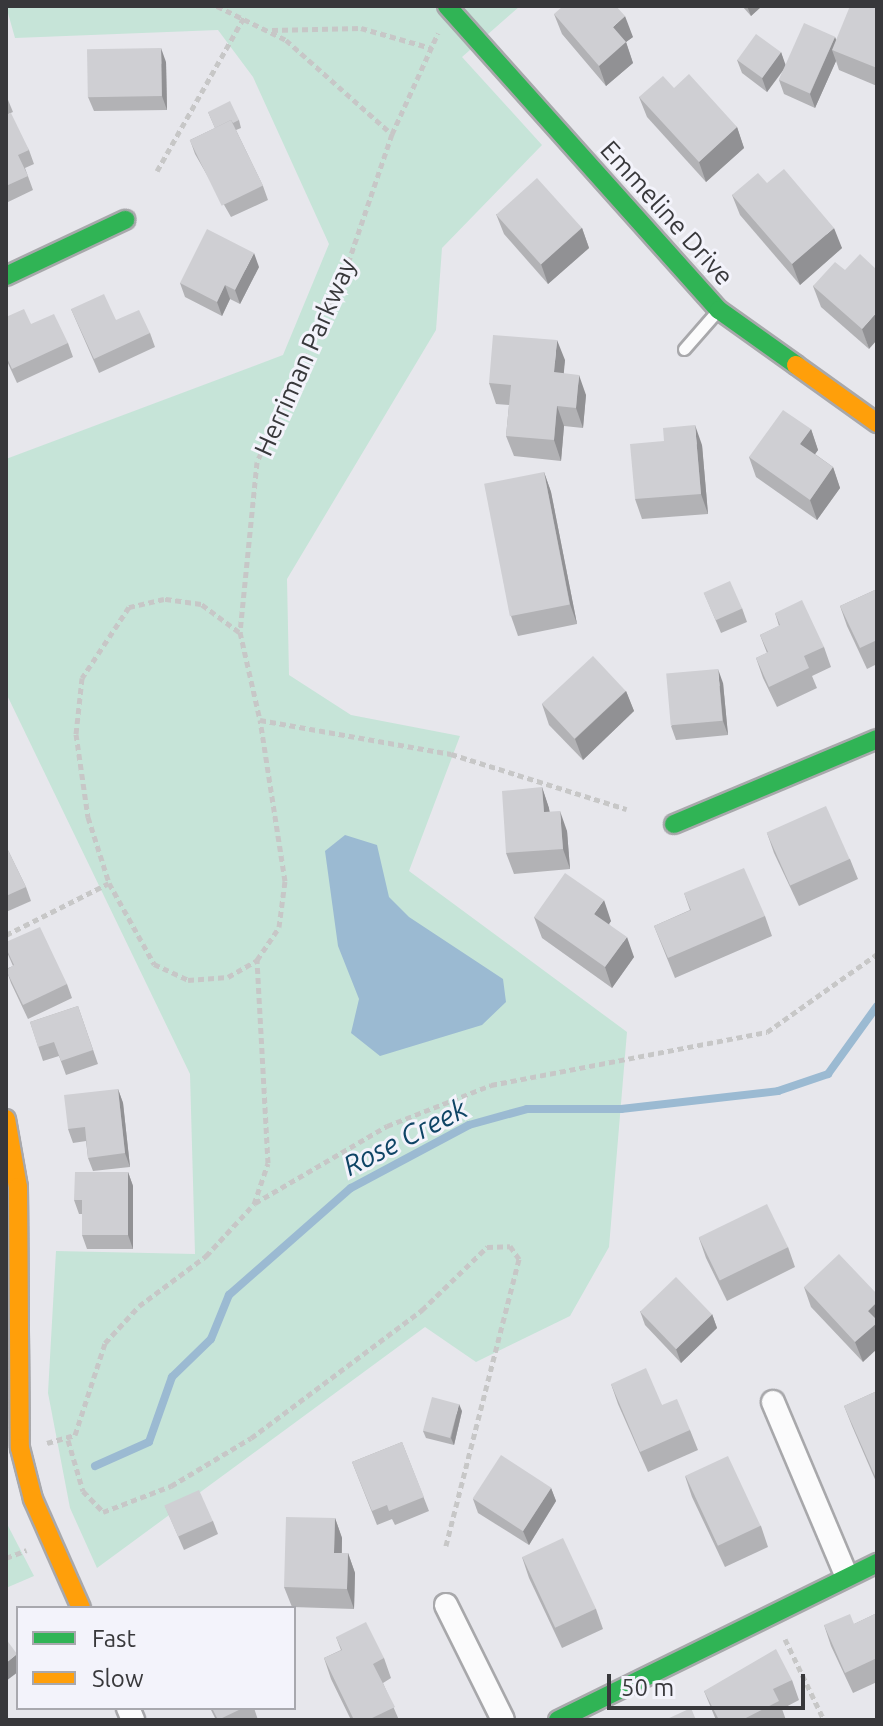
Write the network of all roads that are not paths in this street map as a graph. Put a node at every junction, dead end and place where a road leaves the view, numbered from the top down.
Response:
1 (447, 6) edge
2 (125, 220) dead end
3 (6, 276) edge
4 (719, 310) junction
5 (684, 349) dead end
6 (877, 423) edge
7 (877, 739) edge
8 (674, 824) dead end
9 (6, 1119) edge
10 (773, 1402) dead end
11 (877, 1563) edge
12 (846, 1575) junction
13 (446, 1605) dead end
14 (80, 1606) edge
15 (503, 1720) edge
16 (558, 1720) edge

1 - 4 street, Emmeline Drive
2 - 3 street
4 - 5 lane
4 - 6 street, Emmeline Drive
7 - 8 street
9 - 14 street
10 - 12 street
11 - 12 street
12 - 16 street
13 - 15 street

